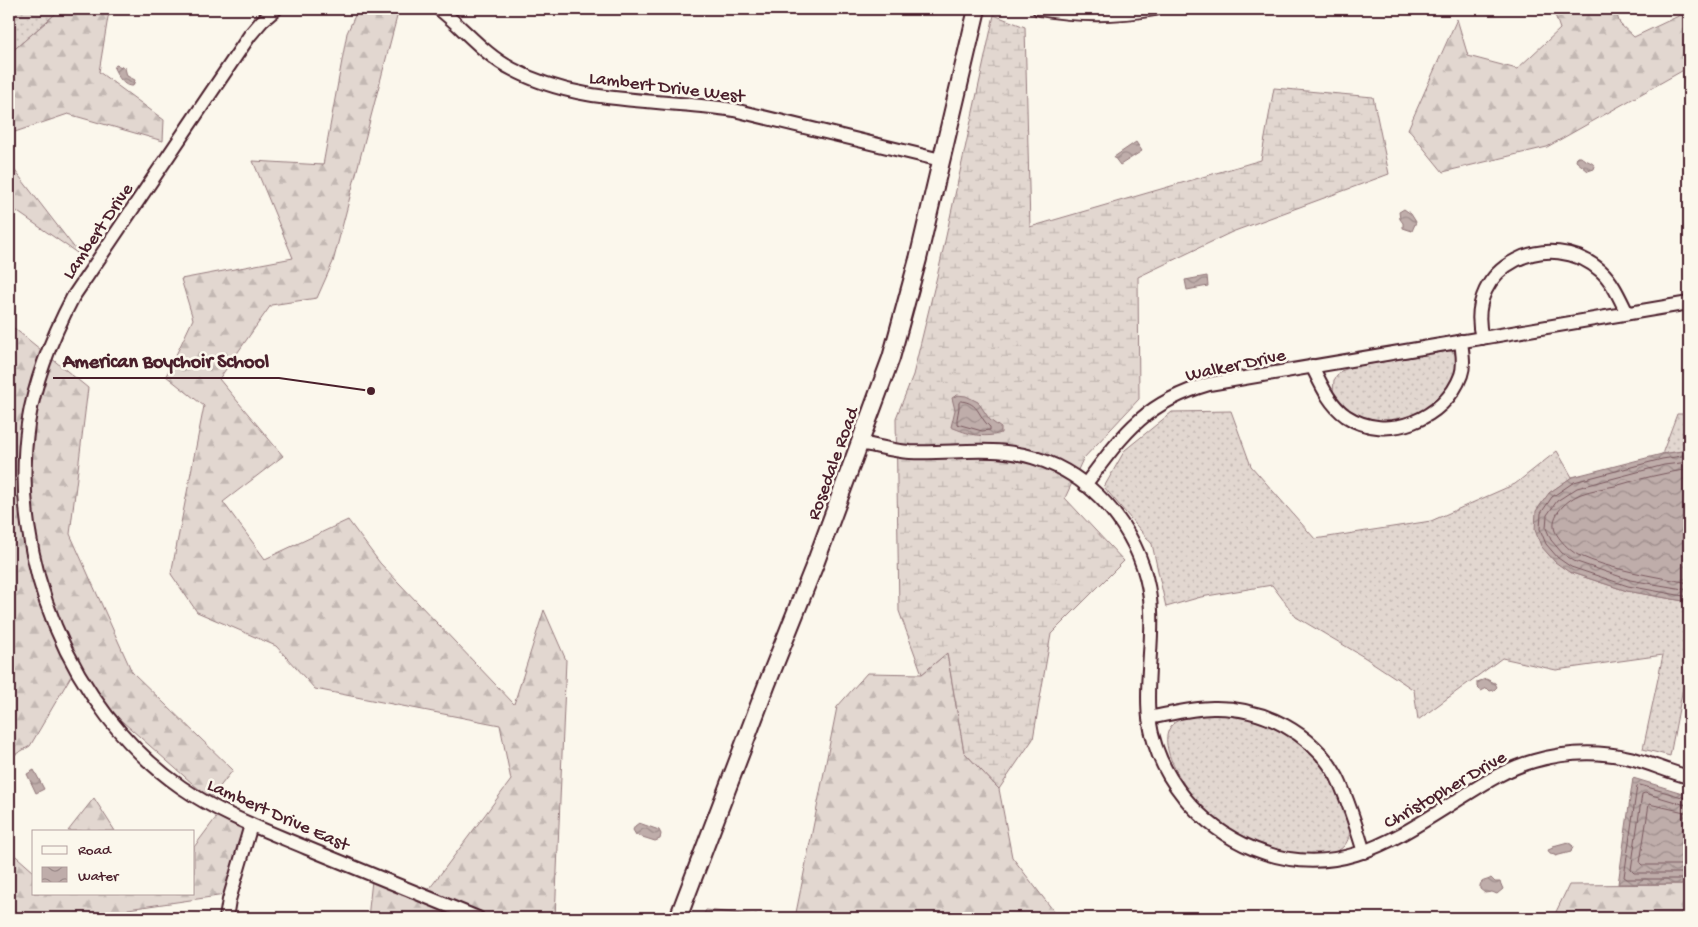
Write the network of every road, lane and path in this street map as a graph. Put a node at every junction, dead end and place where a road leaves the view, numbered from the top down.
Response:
1 (276, 9) edge
2 (439, 9) edge
3 (977, 9) edge
4 (1038, 9) edge
5 (1155, 9) edge
6 (941, 160) junction
7 (1689, 302) edge
8 (1627, 313) junction
9 (1482, 338) junction
10 (1461, 341) junction
11 (1312, 366) junction
12 (26, 443) joint
13 (860, 443) junction
14 (1085, 485) junction
15 (1150, 718) junction
16 (1689, 777) edge
17 (251, 825) junction
18 (1364, 852) junction
19 (226, 918) edge
20 (478, 918) edge
21 (678, 918) edge

1 - 12 street, Lambert Drive
2 - 6 street, Lambert Drive West
3 - 6 street, Rosedale Road
4 - 5 street
6 - 13 street, Rosedale Road
7 - 8 street, Walker Drive
8 - 9 street, Walker Drive
8 - 9 street
9 - 10 street, Walker Drive
10 - 11 street, Walker Drive
10 - 11 street, Walker Drive
11 - 14 street, Walker Drive
12 - 17 street, Lambert Drive East
13 - 14 street, Christopher Drive
13 - 21 street, Rosedale Road
14 - 15 street, Christopher Drive
15 - 18 street, Christopher Drive
15 - 18 street, Christopher Drive
16 - 18 street, Christopher Drive
17 - 19 street
17 - 20 street, Lambert Drive East

